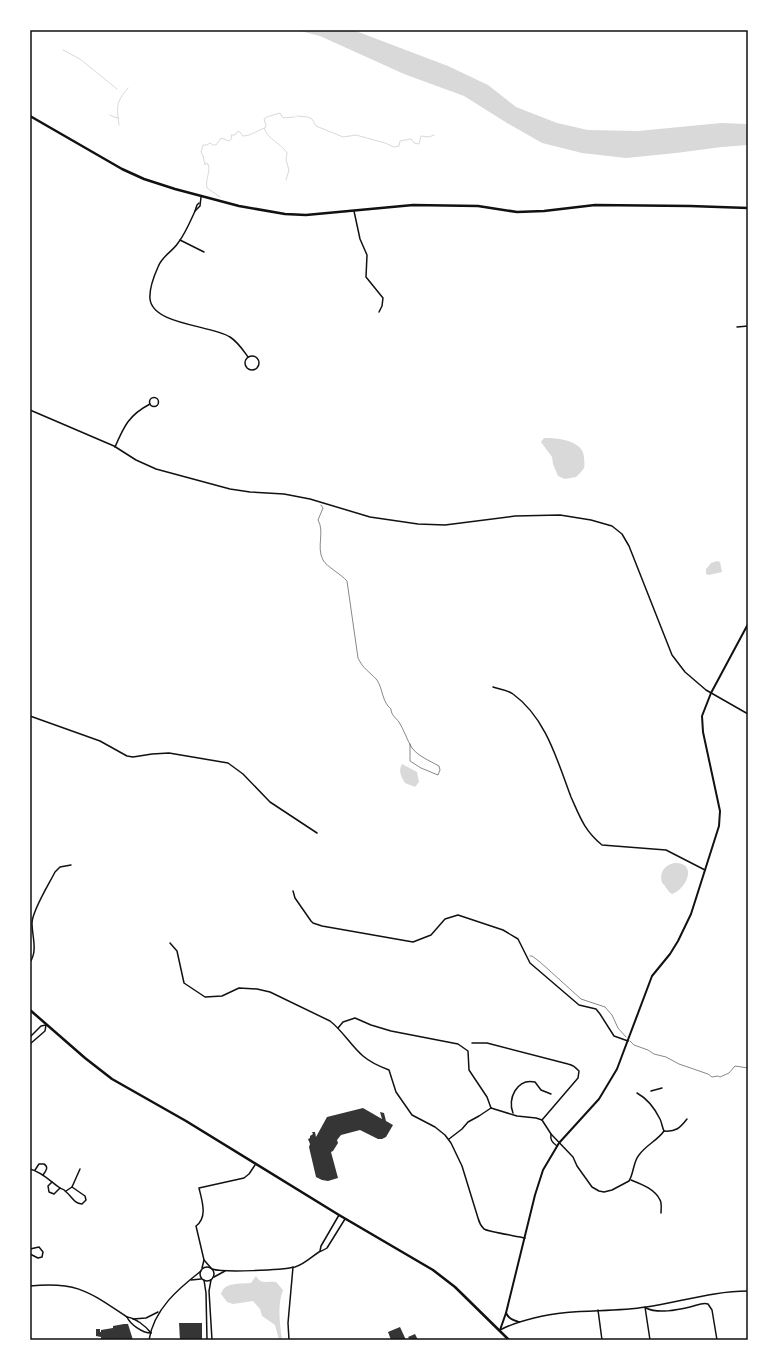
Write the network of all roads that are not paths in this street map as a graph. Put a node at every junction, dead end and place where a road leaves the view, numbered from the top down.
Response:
1 (30, 116) edge
2 (202, 197) junction
3 (748, 208) edge
4 (354, 211) junction
5 (180, 240) junction
6 (204, 252) dead end
7 (379, 312) dead end
8 (748, 326) edge
9 (737, 328) dead end
10 (248, 357) junction
11 (150, 404) junction
12 (30, 410) edge
13 (115, 447) junction
14 (748, 624) edge
15 (493, 687) dead end
16 (710, 693) junction
17 (748, 714) edge
18 (30, 716) edge
19 (317, 833) dead end
20 (71, 865) dead end
21 (705, 870) junction
22 (293, 891) dead end
23 (170, 943) dead end
24 (30, 962) edge
25 (30, 1010) edge
26 (46, 1025) junction
27 (338, 1028) junction
28 (30, 1037) edge
29 (628, 1041) junction
30 (472, 1043) dead end
31 (30, 1044) edge
32 (662, 1088) dead end
33 (651, 1091) dead end
34 (637, 1093) dead end
35 (551, 1094) dead end
36 (511, 1106) junction
37 (491, 1108) junction
38 (506, 1113) junction
39 (514, 1115) junction
40 (687, 1119) dead end
41 (542, 1120) junction
42 (664, 1131) junction
43 (551, 1134) junction
44 (449, 1140) junction
45 (559, 1143) junction
46 (557, 1146) junction
47 (256, 1163) junction
48 (80, 1169) dead end
49 (30, 1170) edge
50 (35, 1170) junction
51 (43, 1175) junction
52 (630, 1180) junction
53 (52, 1182) junction
54 (72, 1187) junction
55 (60, 1188) junction
56 (66, 1191) junction
57 (661, 1213) dead end
58 (339, 1215) junction
59 (345, 1219) junction
60 (525, 1238) junction
61 (30, 1249) edge
62 (320, 1251) junction
63 (30, 1254) edge
64 (204, 1260) junction
65 (293, 1267) junction
66 (211, 1268) junction
67 (202, 1270) junction
68 (225, 1272) junction
69 (212, 1279) junction
70 (191, 1280) junction
71 (203, 1280) junction
72 (30, 1286) edge
73 (748, 1291) edge
74 (206, 1306) junction
75 (211, 1307) junction
76 (645, 1307) junction
77 (598, 1310) junction
78 (160, 1312) junction
79 (506, 1313) junction
80 (126, 1317) junction
81 (133, 1319) junction
82 (519, 1322) junction
83 (500, 1330) junction
84 (151, 1332) junction
85 (149, 1340) edge
86 (207, 1340) edge
87 (212, 1340) edge
88 (289, 1340) edge
89 (510, 1340) edge
90 (602, 1340) edge
91 (650, 1340) edge
92 (717, 1340) edge

1 - 2 main road
2 - 4 main road
2 - 5 street
3 - 4 main road
4 - 7 street
5 - 6 street
5 - 10 street
8 - 9 street
10 - 10 street
11 - 11 street
11 - 13 street
12 - 13 street
13 - 16 street
14 - 16 street
15 - 21 street
16 - 17 street
16 - 21 street
18 - 19 street
20 - 24 street
21 - 29 street
22 - 29 street
23 - 27 street
25 - 26 main road
26 - 28 street
26 - 31 street
26 - 47 main road
27 - 37 street
27 - 44 street
29 - 45 street
30 - 41 street
32 - 33 street
34 - 42 street
35 - 36 street
36 - 38 street
36 - 39 street
37 - 38 street
37 - 44 street
38 - 39 street
39 - 41 street
40 - 42 street
41 - 43 street
42 - 52 street
43 - 45 street
43 - 46 street
44 - 60 street
45 - 46 street
45 - 52 street
46 - 60 street
47 - 58 main road
47 - 64 street
48 - 54 street
49 - 50 street
50 - 51 street
50 - 51 street
51 - 53 street
52 - 57 street
53 - 55 street
53 - 55 street
54 - 56 street
54 - 56 street
55 - 56 street
58 - 59 main road
58 - 62 street
59 - 62 street
59 - 83 main road
60 - 79 street
61 - 63 street
62 - 65 street
64 - 66 street
64 - 67 street
65 - 68 street
65 - 88 street
66 - 67 street
66 - 68 street
66 - 69 street
67 - 70 street
67 - 71 street
68 - 69 street
69 - 71 street
69 - 75 street
70 - 71 street
70 - 78 street
71 - 74 street
72 - 80 street
73 - 76 street
74 - 75 street
74 - 86 street
75 - 87 street
76 - 77 street
76 - 91 street
76 - 92 street
77 - 82 street
77 - 90 street
78 - 81 street
78 - 84 street
79 - 82 street
79 - 83 street
80 - 81 street
80 - 84 street
81 - 84 street
82 - 83 street
83 - 89 main road
84 - 85 street

